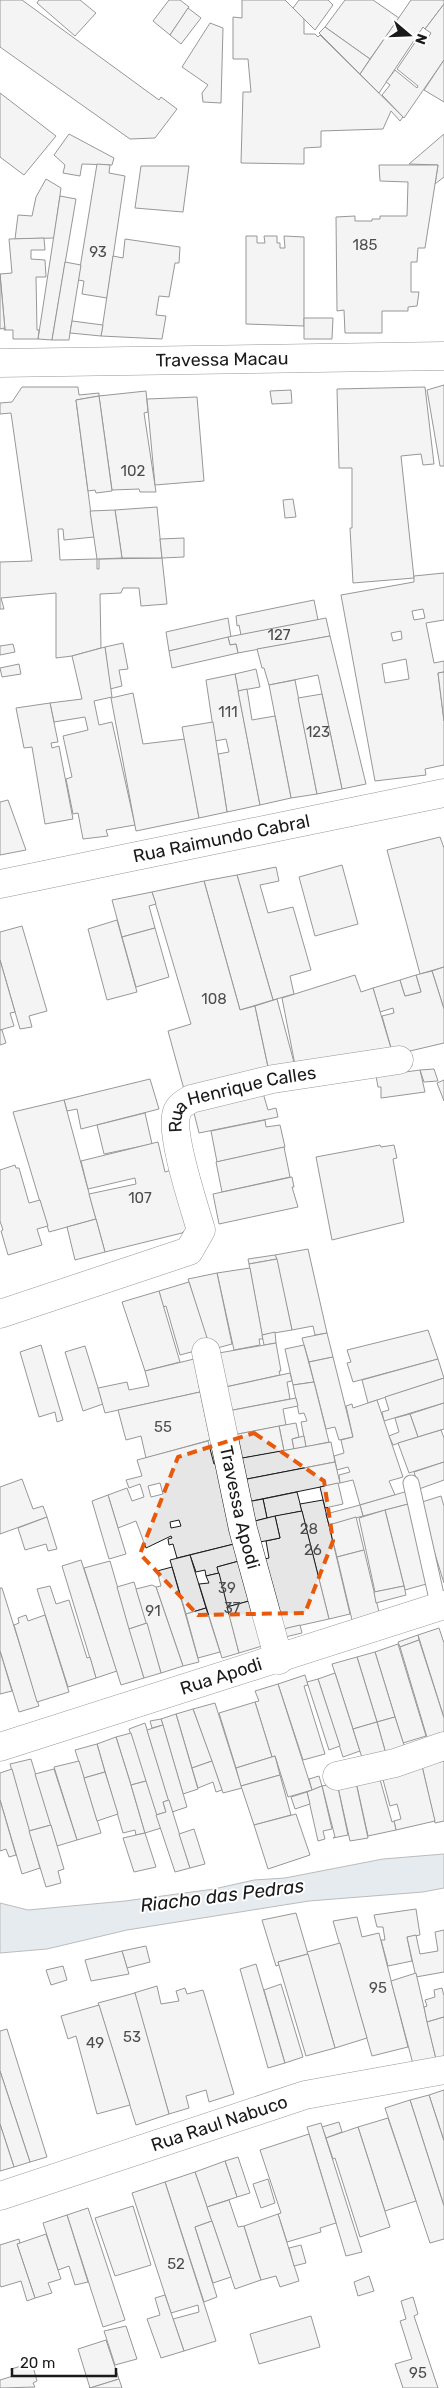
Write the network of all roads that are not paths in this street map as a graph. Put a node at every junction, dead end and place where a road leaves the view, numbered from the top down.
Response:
1 (444, 356) edge
2 (0, 363) edge
3 (444, 793) edge
4 (0, 884) edge
5 (399, 1060) dead end
6 (0, 1314) edge
7 (206, 1352) dead end
8 (412, 1483) dead end
9 (442, 1607) edge
10 (279, 1660) junction
11 (444, 1746) edge
12 (0, 1747) edge
13 (337, 1776) dead end
14 (444, 2070) edge
15 (0, 2196) edge

1 - 2 street, Travessa Macau
3 - 4 street, Rua Raimundo Cabral
5 - 6 street, Rua Henrique Calles
7 - 10 street, Travessa Apodi
8 - 9 lane
9 - 10 street, Rua Apodi
10 - 12 street, Rua Apodi
11 - 13 street
14 - 15 street, Rua Raul Nabuco

